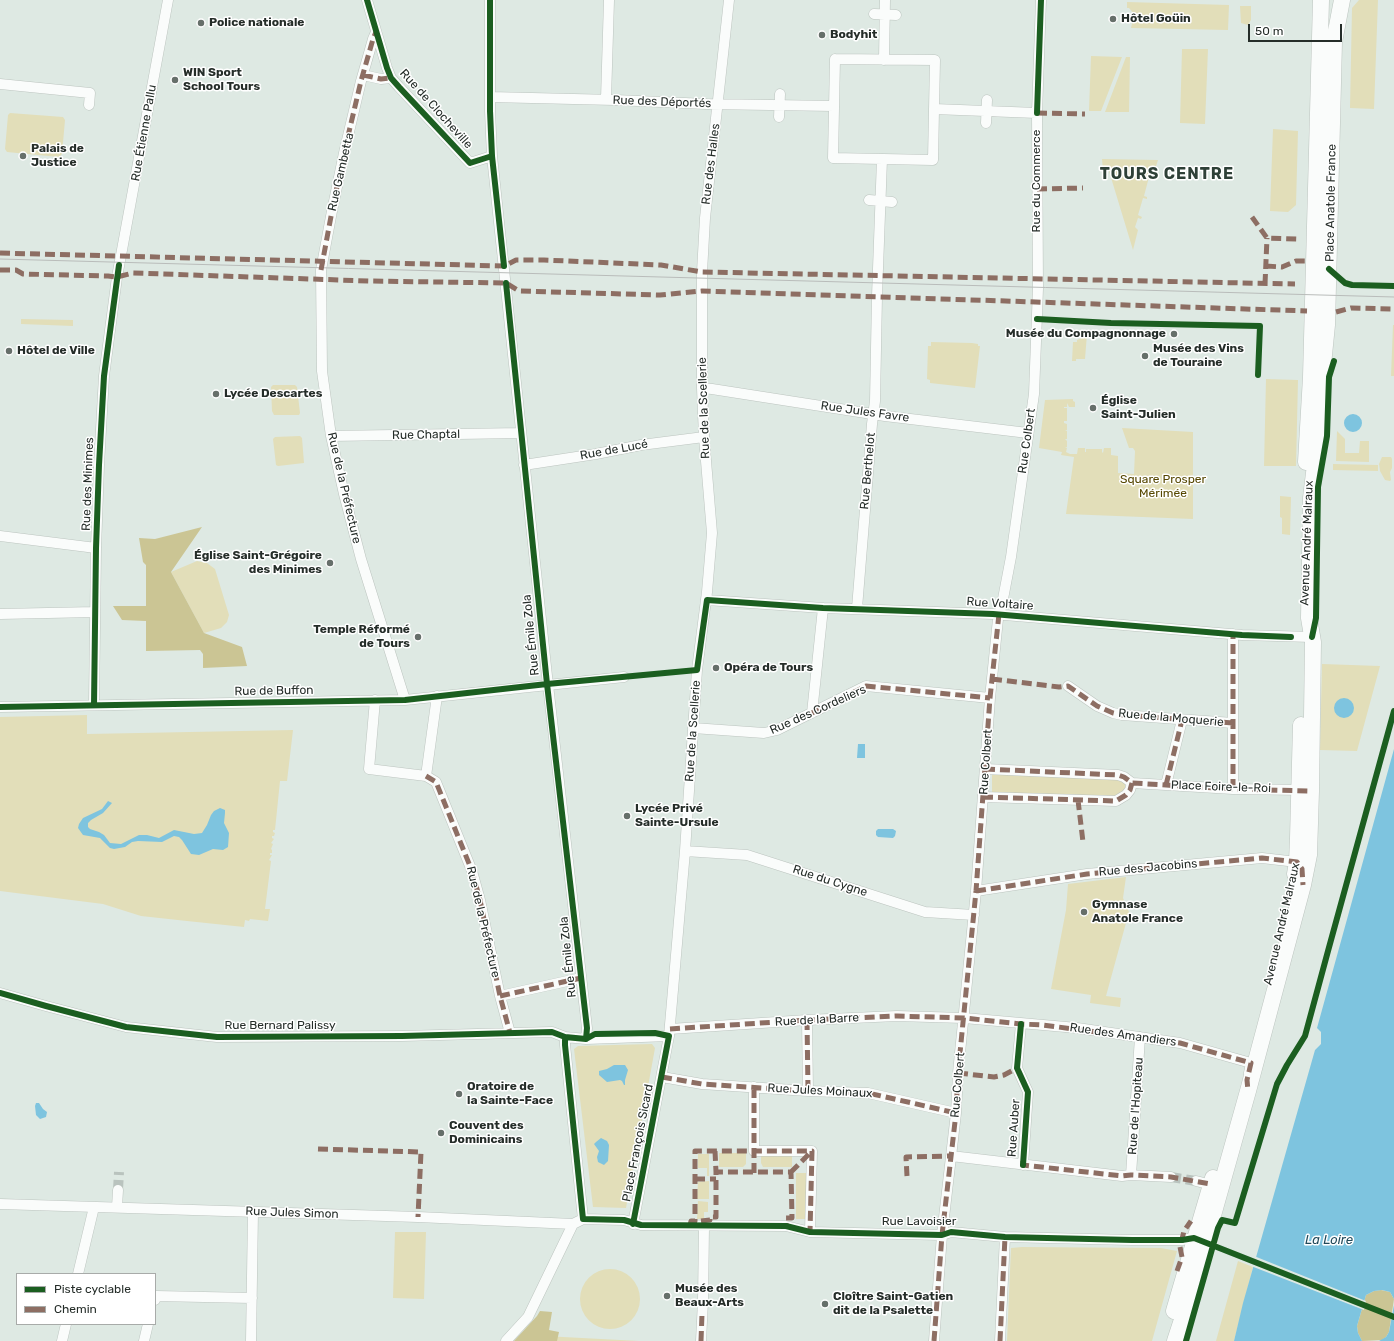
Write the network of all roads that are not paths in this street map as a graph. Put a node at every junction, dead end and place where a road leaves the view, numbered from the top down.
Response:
1 (168, 0) edge
2 (367, 0) edge
3 (490, 0) edge
4 (609, 0) edge
5 (729, 0) edge
6 (885, 0) edge
7 (1041, 0) edge
8 (1321, 0) edge
9 (1342, 0) edge
10 (879, 15) junction
11 (896, 15) dead end
12 (376, 32) junction
13 (884, 60) junction
14 (363, 75) junction
15 (391, 78) junction
16 (0, 84) edge
17 (780, 94) dead end
18 (490, 97) junction
19 (606, 99) junction
20 (987, 100) dead end
21 (718, 104) junction
22 (90, 105) dead end
23 (779, 105) junction
24 (834, 106) junction
25 (934, 110) junction
26 (987, 112) junction
27 (1037, 113) junction
28 (779, 117) dead end
29 (986, 122) dead end
30 (492, 156) junction
31 (882, 159) junction
32 (869, 200) dead end
33 (880, 200) junction
34 (892, 202) dead end
35 (119, 265) joint
36 (321, 270) joint
37 (702, 281) joint
38 (1038, 290) joint
39 (702, 388) junction
40 (874, 414) junction
41 (521, 433) junction
42 (1028, 433) junction
43 (331, 436) junction
44 (704, 437) junction
45 (524, 465) junction
46 (1309, 473) junction
47 (0, 536) edge
48 (96, 548) junction
49 (706, 600) junction
50 (824, 608) junction
51 (857, 608) junction
52 (95, 612) junction
53 (0, 614) edge
54 (999, 614) junction
55 (1234, 634) junction
56 (1308, 637) junction
57 (624, 677) dead end
58 (548, 684) junction
59 (1068, 686) dead end
60 (437, 696) junction
61 (990, 698) junction
62 (375, 700) junction
63 (405, 700) junction
64 (94, 705) junction
65 (0, 707) edge
66 (812, 712) junction
67 (1182, 720) junction
68 (1233, 723) junction
69 (693, 728) junction
70 (985, 769) junction
71 (426, 776) junction
72 (1132, 783) junction
73 (1166, 785) junction
74 (1233, 789) junction
75 (1305, 790) junction
76 (983, 798) junction
77 (685, 851) junction
78 (1297, 862) junction
79 (1303, 884) junction
80 (976, 891) junction
81 (974, 915) junction
82 (581, 978) junction
83 (0, 992) edge
84 (500, 996) junction
85 (964, 1018) junction
86 (807, 1020) junction
87 (1021, 1024) junction
88 (510, 1033) junction
89 (670, 1033) junction
90 (565, 1037) junction
91 (1140, 1037) junction
92 (586, 1039) junction
93 (1247, 1062) junction
94 (662, 1077) junction
95 (754, 1087) junction
96 (808, 1091) junction
97 (1248, 1091) junction
98 (956, 1113) junction
99 (951, 1156) junction
100 (1023, 1165) junction
101 (1131, 1175) junction
102 (1171, 1176) tunnel mouth
103 (1209, 1184) junction
104 (118, 1190) tunnel mouth
105 (0, 1204) edge
106 (94, 1207) junction
107 (117, 1207) junction
108 (253, 1212) junction
109 (583, 1219) junction
110 (573, 1224) junction
111 (633, 1224) junction
112 (704, 1227) junction
113 (810, 1232) junction
114 (942, 1235) junction
115 (1005, 1237) junction
116 (1200, 1241) junction
117 (78, 1273) edge
118 (156, 1296) edge
119 (252, 1298) junction
120 (66, 1325) edge
121 (148, 1325) edge
122 (62, 1341) edge
123 (144, 1341) edge
124 (251, 1341) edge
125 (506, 1341) edge
126 (701, 1341) edge
127 (934, 1341) edge
128 (1000, 1341) edge
129 (1166, 1341) edge
130 (1175, 1341) edge

1 - 35 street, Rue Étienne Pallu
2 - 12 street, Rue de Clocheville
3 - 18 street, Rue Émile Zola
4 - 19 street
5 - 21 street, Rue des Halles
6 - 10 street
7 - 27 street, Rue du Commerce
8 - 46 main road, Place Anatole France
9 - 46 main road, Place Anatole France
10 - 11 street
10 - 13 street
12 - 14 street, Rue Gambetta
12 - 15 street, Rue de Clocheville
13 - 24 street
13 - 25 street
14 - 15 street
14 - 36 street, Rue Gambetta
15 - 30 street, Rue de Clocheville
16 - 22 street
17 - 23 street
18 - 19 street, Rue des Déportés
18 - 30 street, Rue Émile Zola
19 - 21 street, Rue des Déportés
20 - 26 street
21 - 23 street, Rue des Déportés
21 - 37 street, Rue des Halles
23 - 24 street, Rue des Déportés
23 - 28 street
24 - 31 street
25 - 26 street
25 - 31 street
26 - 27 street
26 - 29 street
27 - 38 street, Rue du Commerce
30 - 41 street, Rue Émile Zola
31 - 33 street, Rue Berthelot
32 - 33 street
33 - 34 street
33 - 40 street, Rue Berthelot
35 - 48 street, Rue des Minimes
36 - 43 street, Rue de la Préfecture
37 - 39 street, Rue de la Scellerie
38 - 42 street, Rue Colbert
39 - 40 street, Rue Jules Favre
39 - 44 street, Rue de la Scellerie
40 - 42 street, Rue Jules Favre
40 - 51 street, Rue Berthelot
41 - 43 street, Rue Chaptal
41 - 45 street, Rue Émile Zola
42 - 54 street, Rue Colbert
43 - 63 street, Rue de la Préfecture
44 - 45 street, Rue de Lucé
44 - 49 street, Rue de la Scellerie
45 - 58 street, Rue Émile Zola
46 - 56 main road, Avenue André Malraux
47 - 48 street
48 - 52 street, Rue des Minimes
49 - 50 street, Rue Voltaire
49 - 69 street, Rue de la Scellerie
50 - 51 street, Rue Voltaire
50 - 66 street
51 - 54 street, Rue Voltaire
52 - 53 street
52 - 64 street, Rue des Minimes
54 - 55 street, Rue Voltaire
54 - 61 street, Rue Colbert
55 - 56 street, Rue Voltaire
55 - 68 street
56 - 75 main road, Avenue André Malraux
57 - 58 street, Rue de Buffon
58 - 60 street, Rue de Buffon
58 - 82 street, Rue Émile Zola
59 - 67 street, Rue de la Moquerie
60 - 63 street, Rue de Buffon
60 - 71 street
61 - 66 street, Rue des Cordeliers
61 - 70 street, Rue Colbert
62 - 63 street, Rue de Buffon
62 - 64 street, Rue de Buffon
62 - 71 street
64 - 65 street, Rue de Buffon
66 - 69 street, Rue des Cordeliers
67 - 68 street, Rue de la Moquerie
67 - 73 street
68 - 74 street
69 - 77 street, Rue de la Scellerie
70 - 72 street, Place Foire-le-Roi
70 - 76 street, Rue Colbert
71 - 84 street, Rue de la Préfecture
72 - 73 street, Place Foire-le-Roi
72 - 76 street
73 - 74 street, Place Foire-le-Roi
74 - 75 street, Place Foire-le-Roi
75 - 78 main road, Avenue André Malraux
75 - 79 main road, Avenue André Malraux
76 - 80 street, Rue Colbert
77 - 81 street, Rue du Cygne
77 - 89 street, Rue de la Scellerie
78 - 79 street
78 - 80 street, Rue des Jacobins
78 - 93 main road, Avenue André Malraux
79 - 97 main road, Avenue André Malraux
80 - 81 street, Rue Colbert
81 - 85 street, Rue Colbert
82 - 84 street
82 - 92 street, Rue Émile Zola
83 - 88 street, Rue Bernard Palissy
84 - 88 street, Rue de la Préfecture
85 - 86 street, Rue de la Barre
85 - 87 street, Rue des Amandiers
85 - 98 street, Rue Colbert
86 - 89 street, Rue de la Barre
86 - 96 street
87 - 91 street, Rue des Amandiers
87 - 100 street, Rue Auber
88 - 90 street, Rue Bernard Palissy
89 - 92 street
89 - 94 street, Place François Sicard
90 - 92 street
90 - 109 street
91 - 93 street, Rue des Amandiers
91 - 101 street, Rue de l'Hopiteau
93 - 97 street
93 - 103 main road, Avenue André Malraux
94 - 95 street, Rue Jules Moinaux
94 - 111 street, Place François Sicard
95 - 96 street, Rue Jules Moinaux
95 - 113 street
96 - 98 street, Rue Jules Moinaux
97 - 103 main road, Avenue André Malraux
98 - 99 street, Rue Colbert
99 - 100 street
99 - 114 street, Rue Colbert
100 - 101 street
101 - 102 street
103 - 116 main road, Avenue André Malraux
104 - 107 street
105 - 106 street, Rue Jules Simon
106 - 107 street, Rue Jules Simon
106 - 117 street
107 - 108 street, Rue Jules Simon
108 - 110 street, Rue Jules Simon
108 - 119 street
109 - 110 street, Rue Jules Simon
109 - 111 street
110 - 125 street
111 - 112 street, Rue Lavoisier
112 - 113 street, Rue Lavoisier
112 - 126 street
113 - 114 street, Rue Lavoisier
114 - 115 street, Rue Lavoisier
114 - 127 street, Rue Colbert
115 - 116 street, Rue Lavoisier
115 - 128 street
116 - 129 main road, Avenue André Malraux
116 - 130 main road, Avenue André Malraux
118 - 119 street
119 - 124 street
120 - 122 street
121 - 123 street

